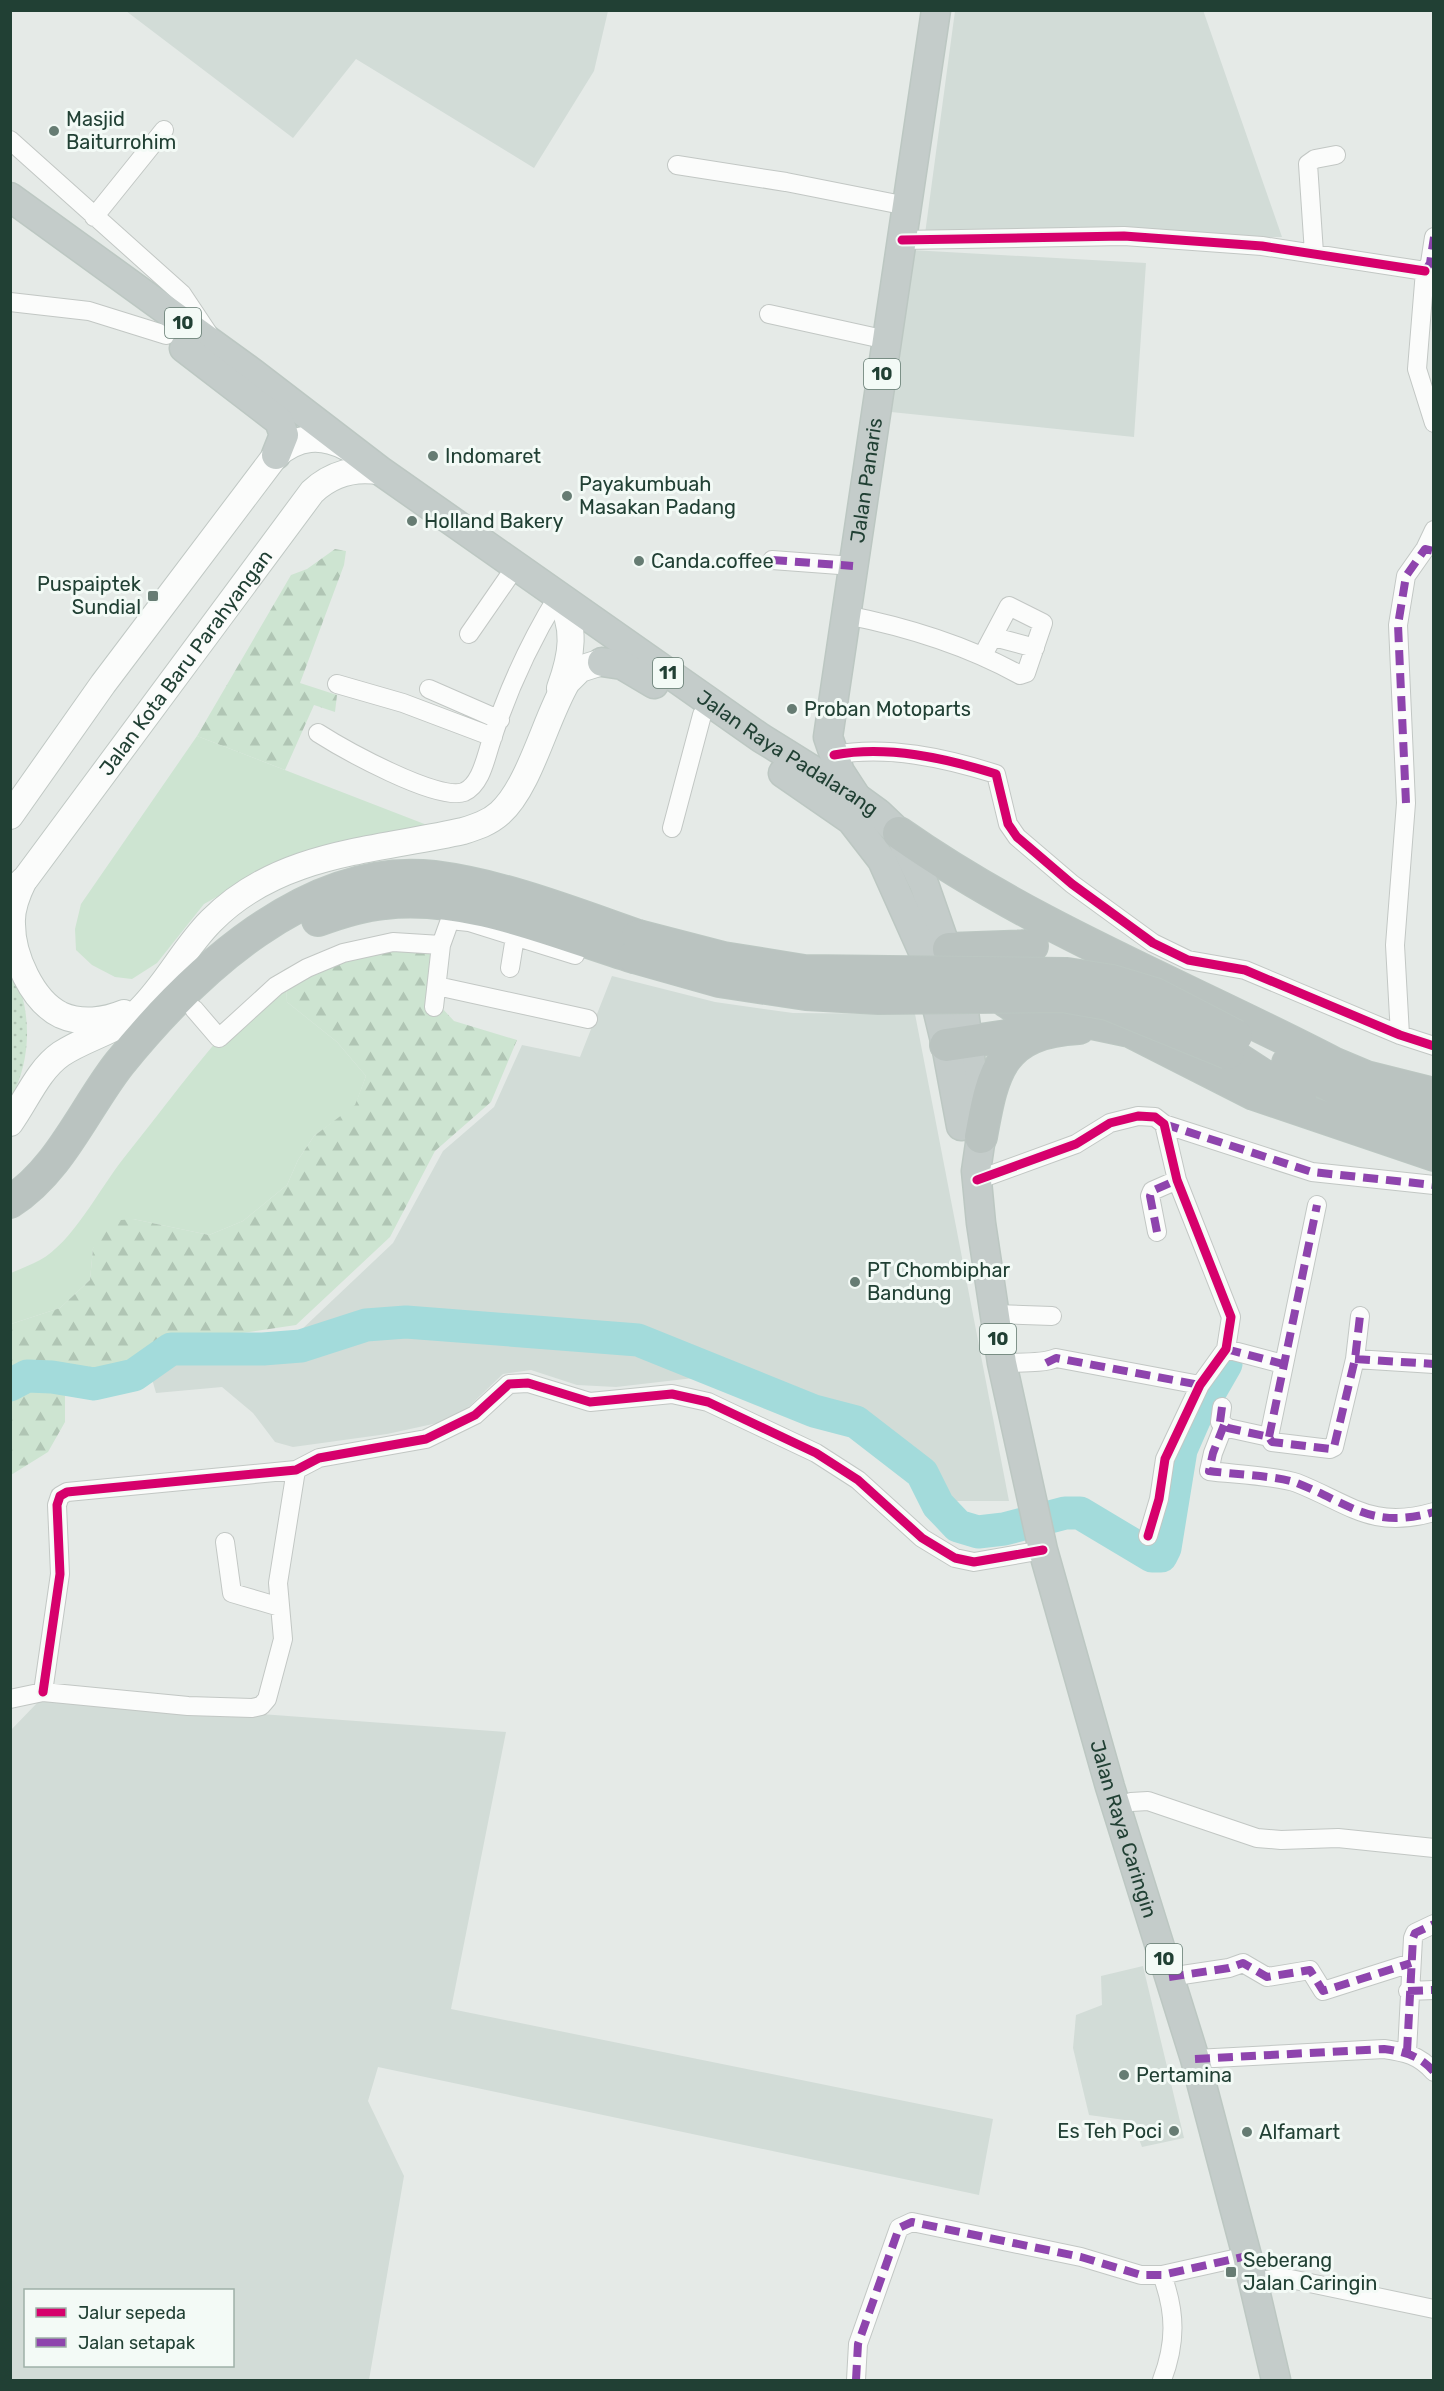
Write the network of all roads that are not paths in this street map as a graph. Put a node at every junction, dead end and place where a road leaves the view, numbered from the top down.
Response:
1 (936, 10) edge
2 (164, 130) dead end
3 (10, 140) edge
4 (1336, 155) dead end
5 (677, 165) dead end
6 (10, 197) edge
7 (907, 206) junction
8 (94, 217) junction
9 (10, 218) edge
10 (1434, 237) edge
11 (902, 240) junction
12 (1314, 253) junction
13 (1429, 266) edge
14 (10, 302) edge
15 (769, 314) dead end
16 (166, 335) junction
17 (887, 340) junction
18 (221, 351) junction
19 (1434, 423) edge
20 (354, 451) junction
21 (276, 455) junction
22 (382, 472) junction
23 (1434, 530) edge
24 (1429, 550) edge
25 (772, 560) dead end
26 (516, 566) junction
27 (853, 566) junction
28 (558, 596) junction
29 (846, 615) junction
30 (470, 634) dead end
31 (994, 637) junction
32 (1035, 648) junction
33 (983, 655) junction
34 (602, 662) joint
35 (337, 684) dead end
36 (429, 689) dead end
37 (702, 715) junction
38 (496, 729) junction
39 (318, 733) dead end
40 (540, 741) junction
41 (831, 746) junction
42 (779, 750) junction
43 (856, 797) junction
44 (10, 816) edge
45 (672, 828) dead end
46 (899, 833) junction
47 (18, 885) edge
48 (515, 937) junction
49 (441, 945) junction
50 (636, 946) junction
51 (1024, 946) junction
52 (936, 952) junction
53 (575, 955) dead end
54 (510, 968) dead end
55 (1141, 969) junction
56 (168, 976) junction
57 (437, 986) junction
58 (434, 1006) dead end
59 (194, 1009) junction
60 (588, 1019) dead end
61 (1116, 1027) junction
62 (1055, 1029) junction
63 (1400, 1035) junction
64 (957, 1043) junction
65 (1234, 1046) junction
66 (1434, 1046) edge
67 (1434, 1094) edge
68 (10, 1123) edge
69 (1336, 1124) junction
70 (1164, 1125) junction
71 (1434, 1126) edge
72 (1434, 1155) edge
73 (975, 1159) junction
74 (1177, 1180) junction
75 (1434, 1185) edge
76 (10, 1203) edge
77 (1317, 1205) dead end
78 (10, 1221) edge
79 (1157, 1233) dead end
80 (995, 1314) junction
81 (1052, 1316) dead end
82 (1360, 1316) dead end
83 (1226, 1349) junction
84 (1354, 1359) junction
85 (1002, 1363) junction
86 (1283, 1364) junction
87 (1434, 1364) edge
88 (1200, 1385) junction
89 (1269, 1437) junction
90 (296, 1470) junction
91 (1434, 1512) edge
92 (1148, 1536) dead end
93 (225, 1542) dead end
94 (1042, 1545) junction
95 (280, 1607) junction
96 (42, 1692) junction
97 (10, 1699) edge
98 (1116, 1808) junction
99 (1434, 1848) edge
100 (1434, 1924) edge
101 (1411, 1963) junction
102 (1169, 1977) junction
103 (1434, 1990) edge
104 (1408, 1991) junction
105 (1407, 2052) junction
106 (1195, 2060) junction
107 (1434, 2072) edge
108 (1247, 2256) junction
109 (1162, 2275) junction
110 (1253, 2283) junction
111 (1434, 2309) edge
112 (856, 2380) edge
113 (1162, 2380) edge
114 (1276, 2380) edge

1 - 7 highway, Jalan Panaris / 10
2 - 8 street
3 - 8 street
4 - 12 street
5 - 7 street
6 - 18 highway, Jalan Raya Padalarang / 10
7 - 11 highway, Jalan Panaris / 10
8 - 18 street
9 - 16 highway, 10
10 - 13 street
11 - 12 street
11 - 17 highway, Jalan Panaris / 10
12 - 13 street
13 - 19 street
14 - 16 street
15 - 17 street
16 - 21 highway, 10
17 - 27 highway, Jalan Panaris / 10
18 - 20 highway, Jalan Raya Padalarang / 10
20 - 21 main road, Jalan Raya Padalarang
20 - 22 highway, Jalan Raya Padalarang / 11
21 - 44 main road
22 - 26 highway, Jalan Raya Padalarang / 11
22 - 47 main road, Jalan Kota Baru Parahyangan
23 - 24 street
24 - 63 street
25 - 27 street
26 - 28 highway, Jalan Raya Padalarang / 11
26 - 30 street
27 - 29 highway, Jalan Panaris / 10
28 - 38 street
28 - 40 main road
28 - 42 highway, Jalan Raya Padalarang / 11
29 - 33 street
29 - 41 highway, Jalan Panaris / 10
31 - 32 street
31 - 32 street
31 - 33 street
32 - 33 street
34 - 37 highway, Jalan Raya Padalarang / 10
34 - 40 main road
35 - 38 street
36 - 38 street
37 - 45 street
37 - 52 highway, Jalan Raya Padalarang / 10
38 - 39 street
40 - 56 main road
41 - 42 highway
41 - 43 highway
41 - 63 street
42 - 43 highway, Jalan Raya Padalarang / 11
43 - 46 highway, Jalan Raya Padalarang / 11
46 - 52 highway, Jalan Raya Padalarang / 10
46 - 55 highway
47 - 56 main road, Jalan Kota Baru Parahyangan
48 - 49 street
48 - 53 street
48 - 54 street
49 - 57 street
49 - 59 street
50 - 59 highway
50 - 65 highway, bridge
50 - 76 highway
51 - 52 highway
51 - 55 highway
51 - 61 highway
52 - 64 highway, Jalan Raya Padalarang / 10
55 - 67 highway
56 - 68 main road
57 - 58 street
57 - 60 street
59 - 78 highway
61 - 62 highway
61 - 69 highway
62 - 64 highway
62 - 73 highway
63 - 66 street
64 - 73 highway, Jalan Raya Padalarang / 10
65 - 69 highway
65 - 71 highway
69 - 72 highway
70 - 73 street
70 - 74 street
70 - 75 street
73 - 80 highway, 10
74 - 79 street
74 - 83 street
77 - 86 street
80 - 81 street
80 - 85 highway, 10
82 - 84 street
83 - 86 street
83 - 88 street
84 - 87 street
84 - 89 street
85 - 88 street
85 - 94 highway, Jalan Raya Caringin / 10
86 - 89 street
88 - 92 street
89 - 91 street
90 - 94 street
90 - 95 street
90 - 96 street
93 - 95 street
94 - 98 highway, Jalan Raya Caringin / 10
95 - 96 street
96 - 97 street
98 - 99 street
98 - 102 highway, Jalan Raya Caringin / 10
100 - 101 street
101 - 102 street
101 - 104 street
102 - 106 highway, Jalan Raya Caringin / 10
103 - 104 street
104 - 105 street
105 - 106 street
105 - 107 street
106 - 108 highway, Jalan Raya Caringin / 10
108 - 109 street
108 - 110 highway, Jalan Raya Caringin / 10
109 - 112 street
109 - 113 street
110 - 111 street
110 - 114 highway, Jalan Raya Caringin / 10

